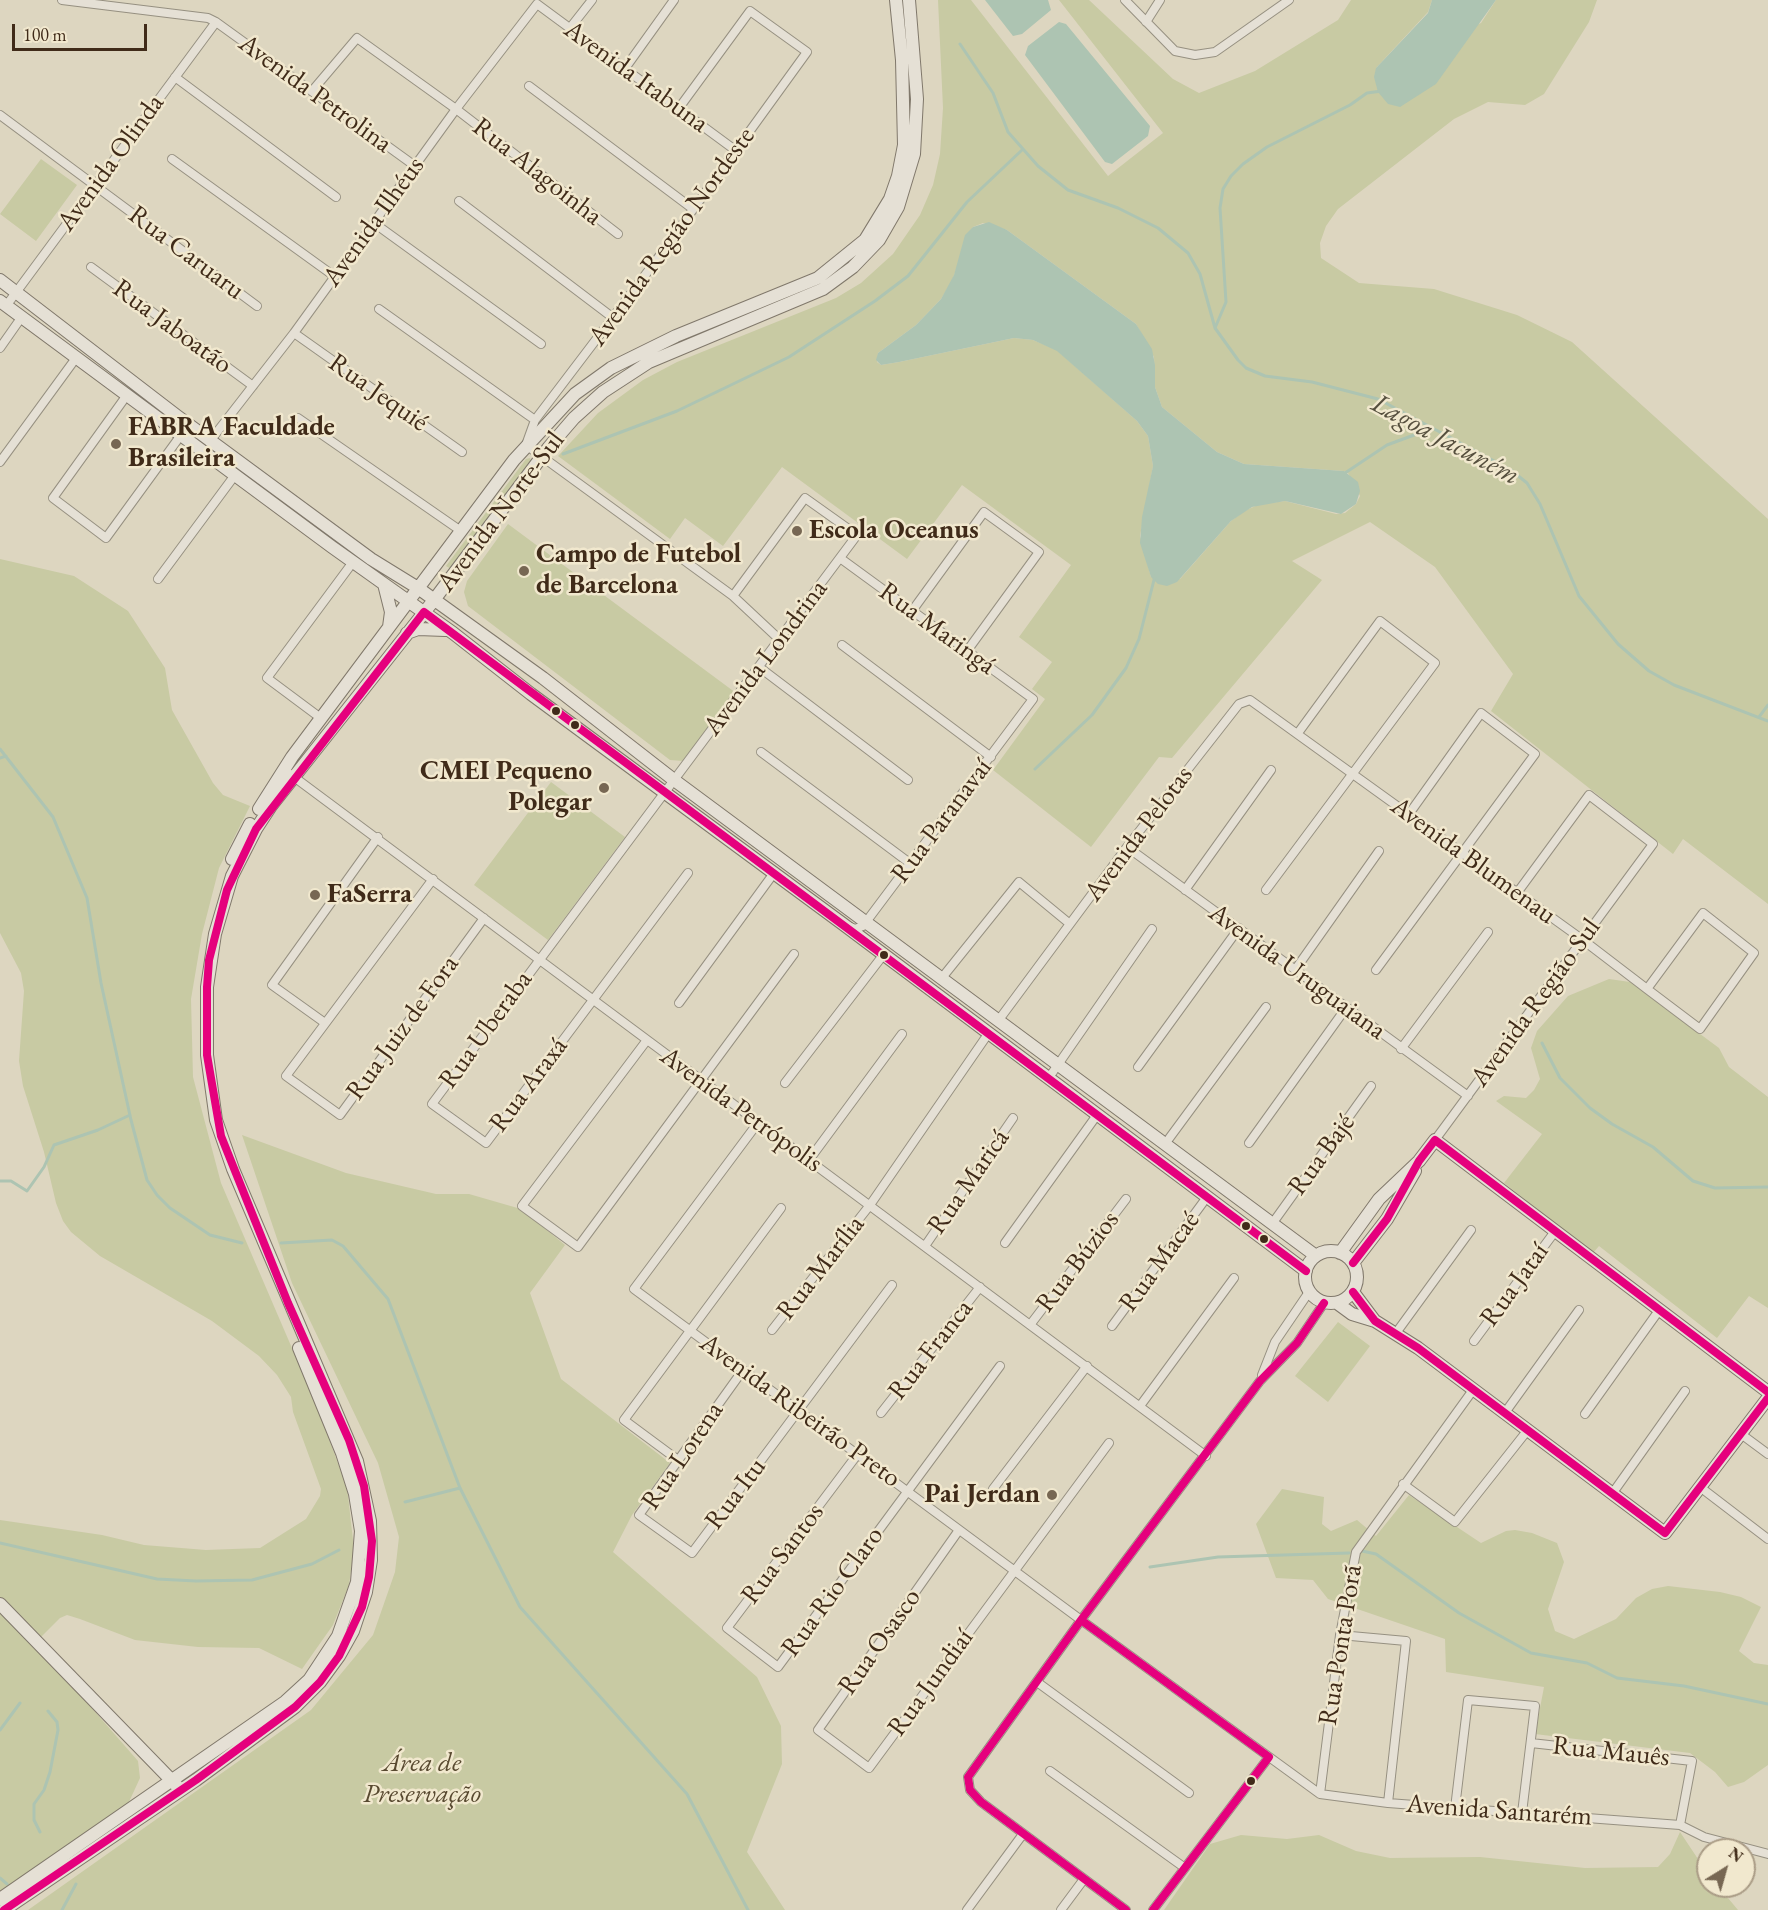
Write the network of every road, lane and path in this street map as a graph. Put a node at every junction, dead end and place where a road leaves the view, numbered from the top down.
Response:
1 (62, 0) edge
2 (592, 0) edge
3 (675, 0) edge
4 (896, 0) edge
5 (909, 0) edge
6 (1125, 0) edge
7 (1160, 0) edge
8 (1287, 0) edge
9 (537, 4) joint
10 (216, 22) junction
11 (1146, 22) junction
12 (570, 28) junction
13 (626, 67) junction
14 (175, 77) junction
15 (529, 86) dead end
16 (312, 91) junction
17 (679, 108) junction
18 (456, 109) junction
19 (0, 115) edge
20 (735, 150) junction
21 (172, 159) dead end
22 (415, 166) junction
23 (94, 185) junction
24 (336, 197) dead end
25 (459, 201) dead end
26 (693, 209) junction
27 (374, 223) junction
28 (618, 234) dead end
29 (91, 267) dead end
30 (334, 276) junction
31 (0, 280) edge
32 (17, 292) junction
33 (3, 303) edge
34 (257, 306) dead end
35 (379, 309) dead end
36 (612, 317) junction
37 (21, 318) junction
38 (294, 333) junction
39 (541, 344) dead end
40 (0, 348) edge
41 (76, 358) junction
42 (253, 386) junction
43 (127, 395) junction
44 (298, 418) dead end
45 (535, 420) junction
46 (181, 435) junction
47 (210, 441) junction
48 (526, 445) junction
49 (462, 452) dead end
50 (542, 456) junction
51 (0, 462) edge
52 (235, 475) junction
53 (460, 531) junction
54 (840, 558) junction
55 (353, 562) junction
56 (435, 565) junction
57 (397, 576) junction
58 (158, 579) dead end
59 (450, 579) junction
60 (384, 584) junction
61 (418, 588) junction
62 (733, 596) junction
63 (434, 600) junction
64 (409, 601) junction
65 (912, 610) junction
66 (424, 612) junction
67 (450, 612) junction
68 (389, 628) junction
69 (449, 630) junction
70 (406, 634) junction
71 (779, 639) junction
72 (842, 645) dead end
73 (967, 651) junction
74 (518, 660) junction
75 (759, 667) junction
76 (507, 675) junction
77 (543, 678) junction
78 (531, 694) junction
79 (1034, 699) joint
80 (322, 719) junction
81 (1298, 733) junction
82 (761, 752) dead end
83 (292, 757) junction
84 (991, 757) junction
85 (1271, 770) dead end
86 (1352, 773) junction
87 (293, 778) junction
88 (674, 780) junction
89 (908, 780) dead end
90 (665, 793) junction
91 (1409, 814) junction
92 (378, 837) junction
93 (1127, 847) junction
94 (1379, 851) dead end
95 (1464, 854) junction
96 (910, 864) junction
97 (688, 873) dead end
98 (774, 873) junction
99 (433, 879) junction
100 (1185, 890) junction
101 (1266, 890) dead end
102 (1517, 894) junction
103 (484, 918) junction
104 (865, 922) junction
105 (843, 924) junction
106 (1070, 924) junction
107 (1239, 928) junction
108 (1152, 929) dead end
109 (1488, 932) dead end
110 (1583, 940) junction
111 (794, 954) dead end
112 (884, 954) junction
113 (539, 959) junction
114 (917, 960) junction
115 (898, 964) junction
116 (1294, 970) junction
117 (1377, 970) dead end
118 (941, 979) junction
119 (1647, 989) junction
120 (592, 999) junction
121 (679, 1003) dead end
122 (1266, 1007) dead end
123 (1346, 1008) junction
124 (998, 1021) junction
125 (325, 1023) junction
126 (902, 1034) dead end
127 (988, 1034) junction
128 (646, 1040) junction
129 (1401, 1048) junction
130 (1058, 1065) junction
131 (1138, 1067) dead end
132 (1048, 1079) junction
133 (701, 1081) junction
134 (785, 1083) dead end
135 (1371, 1086) dead end
136 (1468, 1096) junction
137 (1097, 1115) junction
138 (1013, 1118) dead end
139 (458, 1124) joint
140 (757, 1124) junction
141 (1435, 1140) junction
142 (1249, 1143) dead end
143 (1165, 1144) junction
144 (808, 1160) junction
145 (1419, 1161) junction
146 (1207, 1197) junction
147 (1126, 1199) dead end
148 (870, 1205) junction
149 (781, 1208) dead end
150 (1272, 1224) junction
151 (1471, 1230) dead end
152 (1556, 1230) junction
153 (1005, 1243) dead end
154 (925, 1246) junction
155 (1340, 1253) junction
156 (1316, 1256) junction
157 (1353, 1263) junction
158 (1306, 1271) junction
159 (1234, 1278) dead end
160 (892, 1285) dead end
161 (980, 1287) junction
162 (1310, 1292) junction
163 (1353, 1292) junction
164 (1330, 1303) junction
165 (1660, 1309) junction
166 (1579, 1310) dead end
167 (1375, 1321) junction
168 (1030, 1325) junction
169 (1112, 1326) dead end
170 (689, 1329) junction
171 (772, 1330) dead end
172 (1396, 1333) junction
173 (1474, 1341) dead end
174 (1000, 1366) dead end
175 (1087, 1366) junction
176 (743, 1370) junction
177 (1260, 1381) junction
178 (1473, 1390) junction
179 (1685, 1391) dead end
180 (1768, 1392) edge
181 (1768, 1398) edge
182 (1140, 1406) junction
183 (799, 1410) junction
184 (881, 1413) dead end
185 (1504, 1414) junction
186 (1585, 1414) dead end
187 (1527, 1431) junction
188 (1741, 1434) junction
189 (1109, 1443) dead end
190 (1768, 1454) edge
191 (857, 1455) junction
192 (1206, 1456) junction
193 (678, 1460) junction
194 (1403, 1484) junction
195 (1700, 1487) junction
196 (993, 1489) dead end
197 (907, 1490) junction
198 (1612, 1494) junction
199 (959, 1530) junction
200 (667, 1536) joint
201 (1768, 1539) edge
202 (1014, 1571) junction
203 (0, 1604) edge
204 (1081, 1620) junction
205 (1340, 1635) junction
206 (751, 1648) joint
207 (1037, 1682) junction
208 (1531, 1743) junction
209 (842, 1748) joint
210 (1269, 1757) junction
211 (152, 1761) junction
212 (1050, 1771) dead end
213 (177, 1786) junction
214 (161, 1790) junction
215 (1189, 1793) dead end
216 (1320, 1794) junction
217 (1388, 1803) junction
218 (1455, 1808) junction
219 (1522, 1813) junction
220 (1680, 1825) junction
221 (1023, 1834) junction
222 (1768, 1854) edge
223 (1185, 1868) junction
224 (1084, 1879) junction
225 (0, 1899) edge
226 (4, 1910) edge
227 (967, 1910) edge
228 (1061, 1910) edge
229 (1126, 1910) edge
230 (1153, 1910) edge

1 - 10 street
2 - 12 street
3 - 13 street
4 - 48 street, Avenida Norte-Sul
5 - 50 street, Avenida Norte-Sul
6 - 11 street
7 - 11 street
8 - 11 street
9 - 12 street, Avenida Itabuna
9 - 18 street, Avenida Ilhéus
10 - 14 street, Avenida Olinda
10 - 16 street, Avenida Petrolina
12 - 13 street, Avenida Itabuna
13 - 17 street, Avenida Itabuna
14 - 23 street, Avenida Olinda
14 - 24 street
15 - 26 street
16 - 18 street, Rua Alagoinha
16 - 22 street, Avenida Petrolina
17 - 20 street, Avenida Itabuna
17 - 20 street, Avenida Região Nordeste
18 - 22 street, Avenida Ilhéus
18 - 28 street, Rua Alagoinha
19 - 23 street, Rua Caruaru
20 - 26 street, Avenida Região Nordeste
21 - 30 street
22 - 27 street, Avenida Ilhéus
23 - 32 street, Avenida Olinda
23 - 34 street, Rua Caruaru
25 - 36 street
26 - 36 street, Avenida Região Nordeste
27 - 30 street, Avenida Ilhéus
27 - 39 street
29 - 42 street, Rua Jaboatão
30 - 38 street, Avenida Ilhéus
31 - 32 street
32 - 33 street, Avenida Olinda
32 - 47 street
33 - 37 street
35 - 45 street
36 - 45 street, Avenida Região Nordeste
37 - 40 street
37 - 41 street
38 - 42 street, Avenida Ilhéus
38 - 49 street, Rua Jequié
41 - 43 street
41 - 51 street
42 - 47 street, Avenida Ilhéus
43 - 46 street
43 - 46 street
44 - 53 street
45 - 48 street, Avenida Região Nordeste
46 - 52 street
47 - 57 street
48 - 50 street
48 - 53 street, Avenida Norte-Sul
50 - 59 street, Avenida Norte-Sul
50 - 62 street
52 - 55 street
52 - 58 street
53 - 56 street, Avenida Norte-Sul
54 - 62 street, Avenida Londrina
54 - 65 street, Rua Maringá
54 - 71 street, Avenida Londrina
55 - 60 street
55 - 80 street
56 - 57 street
56 - 61 street, Avenida Norte-Sul
57 - 61 street
59 - 63 street, Avenida Norte-Sul
59 - 67 street
60 - 64 street
60 - 68 street
61 - 63 street
61 - 64 street, Avenida Norte-Sul
62 - 71 street
63 - 66 street, Avenida Norte-Sul
63 - 67 street
64 - 66 street
64 - 68 street, Avenida Norte-Sul
65 - 73 street, Rua Maringá
65 - 73 street
66 - 69 street
66 - 70 street, Avenida Norte-Sul
67 - 74 street
68 - 80 street, Avenida Norte-Sul
69 - 70 street
69 - 76 street
70 - 87 street, Avenida Norte-Sul
71 - 75 street, Avenida Londrina
72 - 84 street
73 - 79 street, Rua Maringá
74 - 76 street
74 - 77 street
75 - 88 street, Avenida Londrina
75 - 89 street
76 - 78 street
77 - 78 street
77 - 88 street
78 - 90 street
79 - 84 street, Rua Paranavaí
80 - 83 street, Avenida Norte-Sul
81 - 86 street, Avenida Blumenau
81 - 86 street
81 - 93 street, Avenida Pelotas
82 - 96 street
83 - 87 street
83 - 213 street, Avenida Norte-Sul
84 - 96 street, Rua Paranavaí
85 - 100 street
86 - 91 street, Avenida Blumenau
86 - 101 street
87 - 92 street, Avenida Petrópolis
87 - 213 street, Avenida Norte-Sul
88 - 90 street, Avenida Londrina
88 - 104 street
90 - 98 street
90 - 113 street, Avenida Londrina
91 - 95 street, Avenida Blumenau
91 - 95 street
92 - 99 street, Avenida Petrópolis
92 - 125 street
93 - 100 street, Avenida Uruguaiana
93 - 106 street, Avenida Pelotas
94 - 116 street
95 - 102 street, Avenida Blumenau
95 - 117 street
96 - 104 street, Rua Paranavaí
97 - 120 street
98 - 105 street
98 - 121 street
99 - 103 street, Avenida Petrópolis
99 - 125 street
100 - 107 street, Avenida Uruguaiana
102 - 110 street, Avenida Blumenau
102 - 110 street, Avenida Região Sul
103 - 113 street, Avenida Petrópolis
103 - 125 street, Rua Juiz de Fora
104 - 105 street
104 - 114 street
105 - 112 street
106 - 118 street
106 - 124 street, Avenida Pelotas
107 - 116 street, Avenida Uruguaiana
107 - 131 street
108 - 130 street
109 - 129 street
110 - 119 street, Avenida Blumenau
110 - 136 street, Avenida Região Sul
111 - 133 street
112 - 115 street
112 - 134 street
113 - 120 street, Avenida Petrópolis
113 - 139 street, Rua Uberaba
114 - 115 street
114 - 118 street
115 - 127 street
116 - 123 street, Avenida Uruguaiana
118 - 124 street
119 - 119 street, Avenida Blumenau
120 - 128 street, Avenida Petrópolis
120 - 139 street, Rua Araxá
122 - 143 street
123 - 129 street, Avenida Uruguaiana
123 - 142 street
124 - 130 street
126 - 144 street
127 - 132 street
127 - 148 street, Rua Marília
128 - 133 street, Avenida Petrópolis
128 - 133 street
129 - 136 street, Avenida Uruguaiana
130 - 132 street
130 - 143 street
132 - 137 street
133 - 140 street, Avenida Petrópolis
135 - 150 street, Rua Bajé
136 - 141 street, Avenida Região Sul
137 - 146 street
137 - 153 street
138 - 154 street, Rua Maricá
140 - 144 street, Avenida Petrópolis
140 - 170 street, Avenida Ribeirão Preto
141 - 145 street, Avenida Região Sul
141 - 152 street
143 - 150 street
144 - 148 street, Avenida Petrópolis
145 - 155 street, Avenida Região Sul
145 - 157 street, Avenida Região Sul
146 - 158 street
146 - 169 street, Rua Macaé
147 - 168 street, Rua Búzios
148 - 154 street, Avenida Petrópolis
148 - 171 street, Rua Marília
149 - 170 street
150 - 156 street
151 - 172 street
152 - 165 street
152 - 173 street, Rua Jataí
154 - 161 street, Avenida Petrópolis
155 - 156 street
155 - 157 street
156 - 158 street
157 - 163 street
158 - 162 street
159 - 182 street
160 - 183 street
161 - 168 street, Avenida Petrópolis
161 - 184 street, Rua Franca
162 - 164 street
162 - 177 street
163 - 164 street
163 - 167 street
164 - 167 street
164 - 177 street
165 - 180 street
165 - 186 street
166 - 185 street
167 - 172 street
168 - 175 street, Avenida Petrópolis
170 - 176 street, Avenida Ribeirão Preto
170 - 193 street
172 - 178 street
174 - 197 street
175 - 182 street, Avenida Petrópolis
175 - 196 street
176 - 183 street, Avenida Ribeirão Preto
176 - 193 street, Rua Lorena
177 - 192 street
178 - 185 street
178 - 194 street, Rua Ponta Porã
179 - 198 street
181 - 188 street
182 - 192 street, Avenida Petrópolis
183 - 191 street, Avenida Ribeirão Preto
183 - 200 street, Rua Itu
185 - 187 street
187 - 194 street
187 - 198 street
188 - 190 street
188 - 195 street
189 - 202 street
191 - 197 street, Avenida Ribeirão Preto
191 - 206 street, Rua Santos
192 - 204 street
193 - 200 street, Rua Lorena
194 - 205 street, Rua Ponta Porã
195 - 198 street
195 - 201 street
197 - 199 street, Avenida Ribeirão Preto
197 - 206 street, Rua Rio Claro
199 - 202 street, Avenida Ribeirão Preto
199 - 209 street, Rua Osasco
202 - 204 street, Avenida Ribeirão Preto
202 - 209 street, Rua Jundiaí
203 - 211 street
204 - 207 street
204 - 210 street
205 - 216 street, Rua Ponta Porã
205 - 217 street
207 - 215 street
207 - 221 street
208 - 218 street
208 - 219 street
208 - 220 street, Rua Mauês
210 - 216 street
210 - 223 street
211 - 213 street
211 - 214 street
212 - 223 street
213 - 214 street, Avenida Norte-Sul
213 - 226 street, Avenida Norte-Sul
214 - 225 street, Avenida Norte-Sul
216 - 217 street, Avenida Santarém
217 - 218 street, Avenida Santarém
218 - 219 street, Avenida Santarém
219 - 220 street, Avenida Santarém
220 - 222 street
221 - 224 street
221 - 227 street
223 - 230 street
224 - 228 street
224 - 229 street

